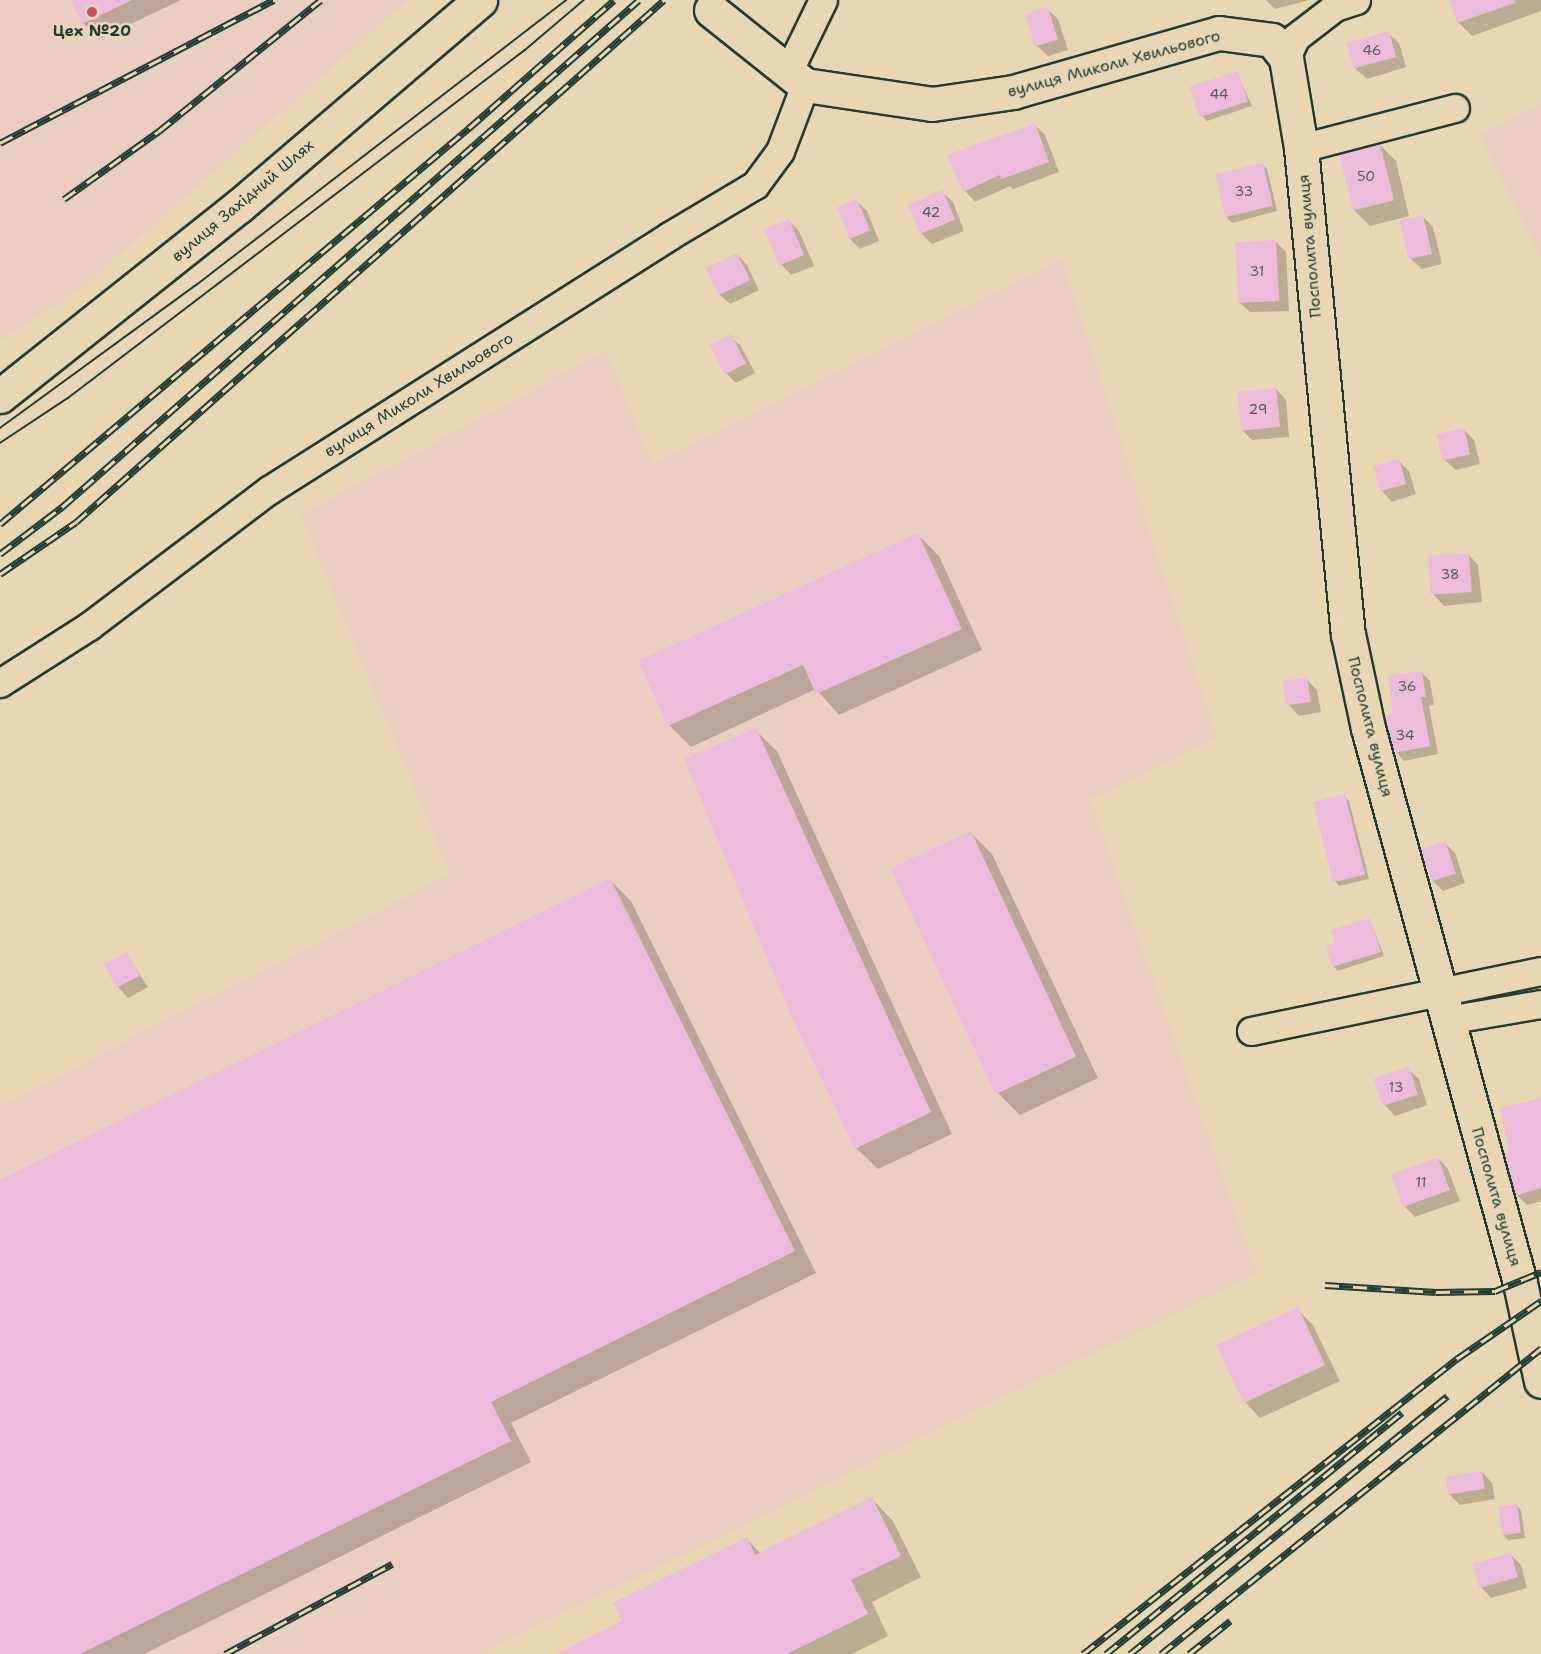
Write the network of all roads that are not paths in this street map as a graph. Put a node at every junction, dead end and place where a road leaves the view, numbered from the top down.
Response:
1 (480, 0) edge
2 (823, 0) edge
3 (1356, 0) edge
4 (711, 10) dead end
5 (1286, 58) junction
6 (796, 79) junction
7 (1455, 108) dead end
8 (1301, 148) junction
9 (0, 396) edge
10 (0, 683) edge
11 (1541, 971) edge
12 (1541, 1004) edge
13 (1443, 1006) junction
14 (1251, 1031) dead end
15 (1541, 1381) edge

1 - 9 highway, вулиця Західний Шлях
2 - 6 street, вулиця Миколи Хвильового
3 - 5 street
4 - 6 highway
5 - 6 highway, вулиця Миколи Хвильового
5 - 8 highway, Посполита вулиця
6 - 10 street, вулиця Миколи Хвильового
7 - 8 street
8 - 13 highway, Посполита вулиця
11 - 13 street
12 - 13 street
13 - 14 street
13 - 15 highway, Посполита вулиця

